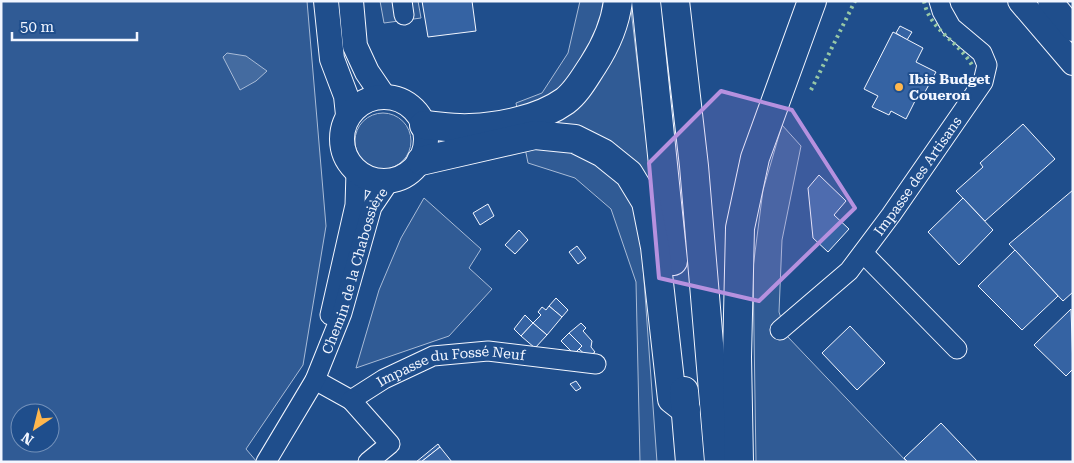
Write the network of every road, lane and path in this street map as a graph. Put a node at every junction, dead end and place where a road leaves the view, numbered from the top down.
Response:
1 (326, 1) edge
2 (351, 1) edge
3 (618, 1) edge
4 (646, 1) edge
5 (675, 1) edge
6 (812, 1) edge
7 (939, 1) edge
8 (1020, 1) edge
9 (1050, 1) edge
10 (1073, 29) edge
11 (1073, 63) edge
12 (384, 97) junction
13 (348, 115) junction
14 (424, 125) junction
15 (421, 161) junction
16 (356, 172) junction
17 (389, 182) junction
18 (863, 253) junction
19 (780, 330) dead end
20 (957, 349) dead end
21 (325, 355) junction
22 (596, 364) dead end
23 (315, 380) junction
24 (352, 400) junction
25 (686, 410) junction
26 (266, 462) edge
27 (368, 462) edge
28 (690, 462) edge
29 (719, 462) edge
30 (739, 462) edge

1 - 13 main road
2 - 12 main road
3 - 14 highway
4 - 25 highway
5 - 29 highway
6 - 30 highway
7 - 18 street, Impasse des Artisans
8 - 11 main road
9 - 10 main road
12 - 13 main road
12 - 14 main road
13 - 16 main road
14 - 15 main road
15 - 17 main road
15 - 25 highway
16 - 17 main road
16 - 21 street, Chemin de la Chabossière
17 - 21 street, Chemin de la Chabossière
18 - 19 street, Impasse des Artisans
18 - 20 street
21 - 23 street
22 - 24 street, Impasse du Fossé Neuf
23 - 24 street
23 - 26 street
24 - 27 street
25 - 28 highway

